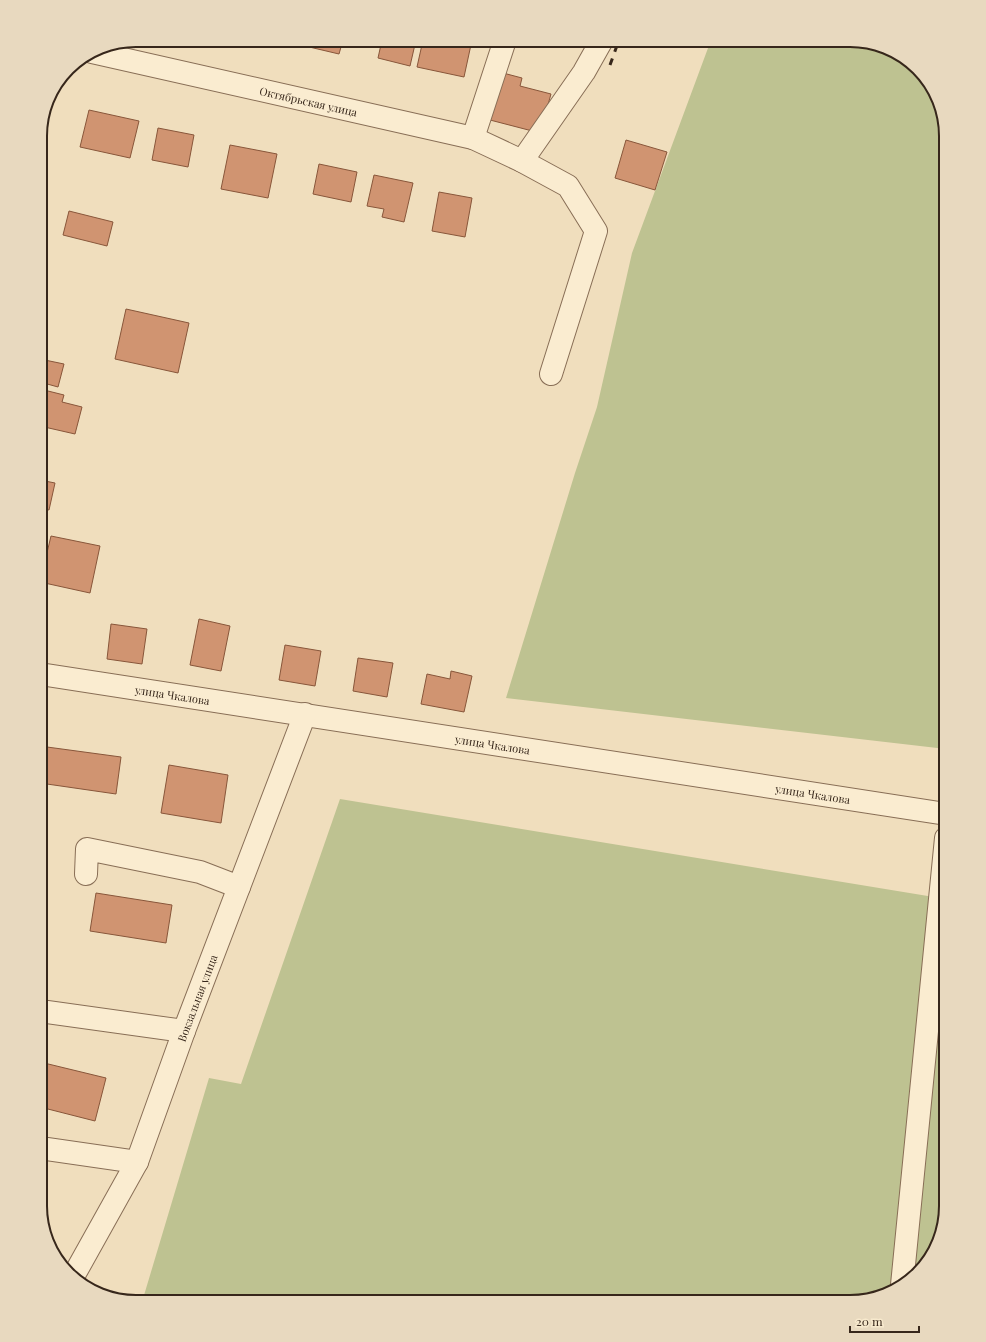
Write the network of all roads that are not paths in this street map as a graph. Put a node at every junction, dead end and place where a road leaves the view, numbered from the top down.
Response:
1 (503, 47) edge
2 (598, 47) edge
3 (102, 54) edge
4 (473, 138) junction
5 (522, 162) junction
6 (551, 374) dead end
7 (47, 675) edge
8 (305, 714) junction
9 (939, 813) edge
10 (86, 874) dead end
11 (239, 887) junction
12 (939, 909) edge
13 (47, 1012) edge
14 (184, 1031) junction
15 (47, 1149) edge
16 (137, 1162) junction
17 (76, 1272) edge
18 (903, 1278) edge

1 - 4 street
2 - 5 street
3 - 4 street, Октябрьская улица
4 - 5 street, Октябрьская улица
5 - 6 street, Октябрьская улица
7 - 8 street, улица Чкалова
8 - 9 street, улица Чкалова
8 - 11 street, Вокзальная улица
10 - 11 street
11 - 14 street, Вокзальная улица
12 - 18 street
13 - 14 street
14 - 16 street, Вокзальная улица
15 - 16 street
16 - 17 street, Вокзальная улица

